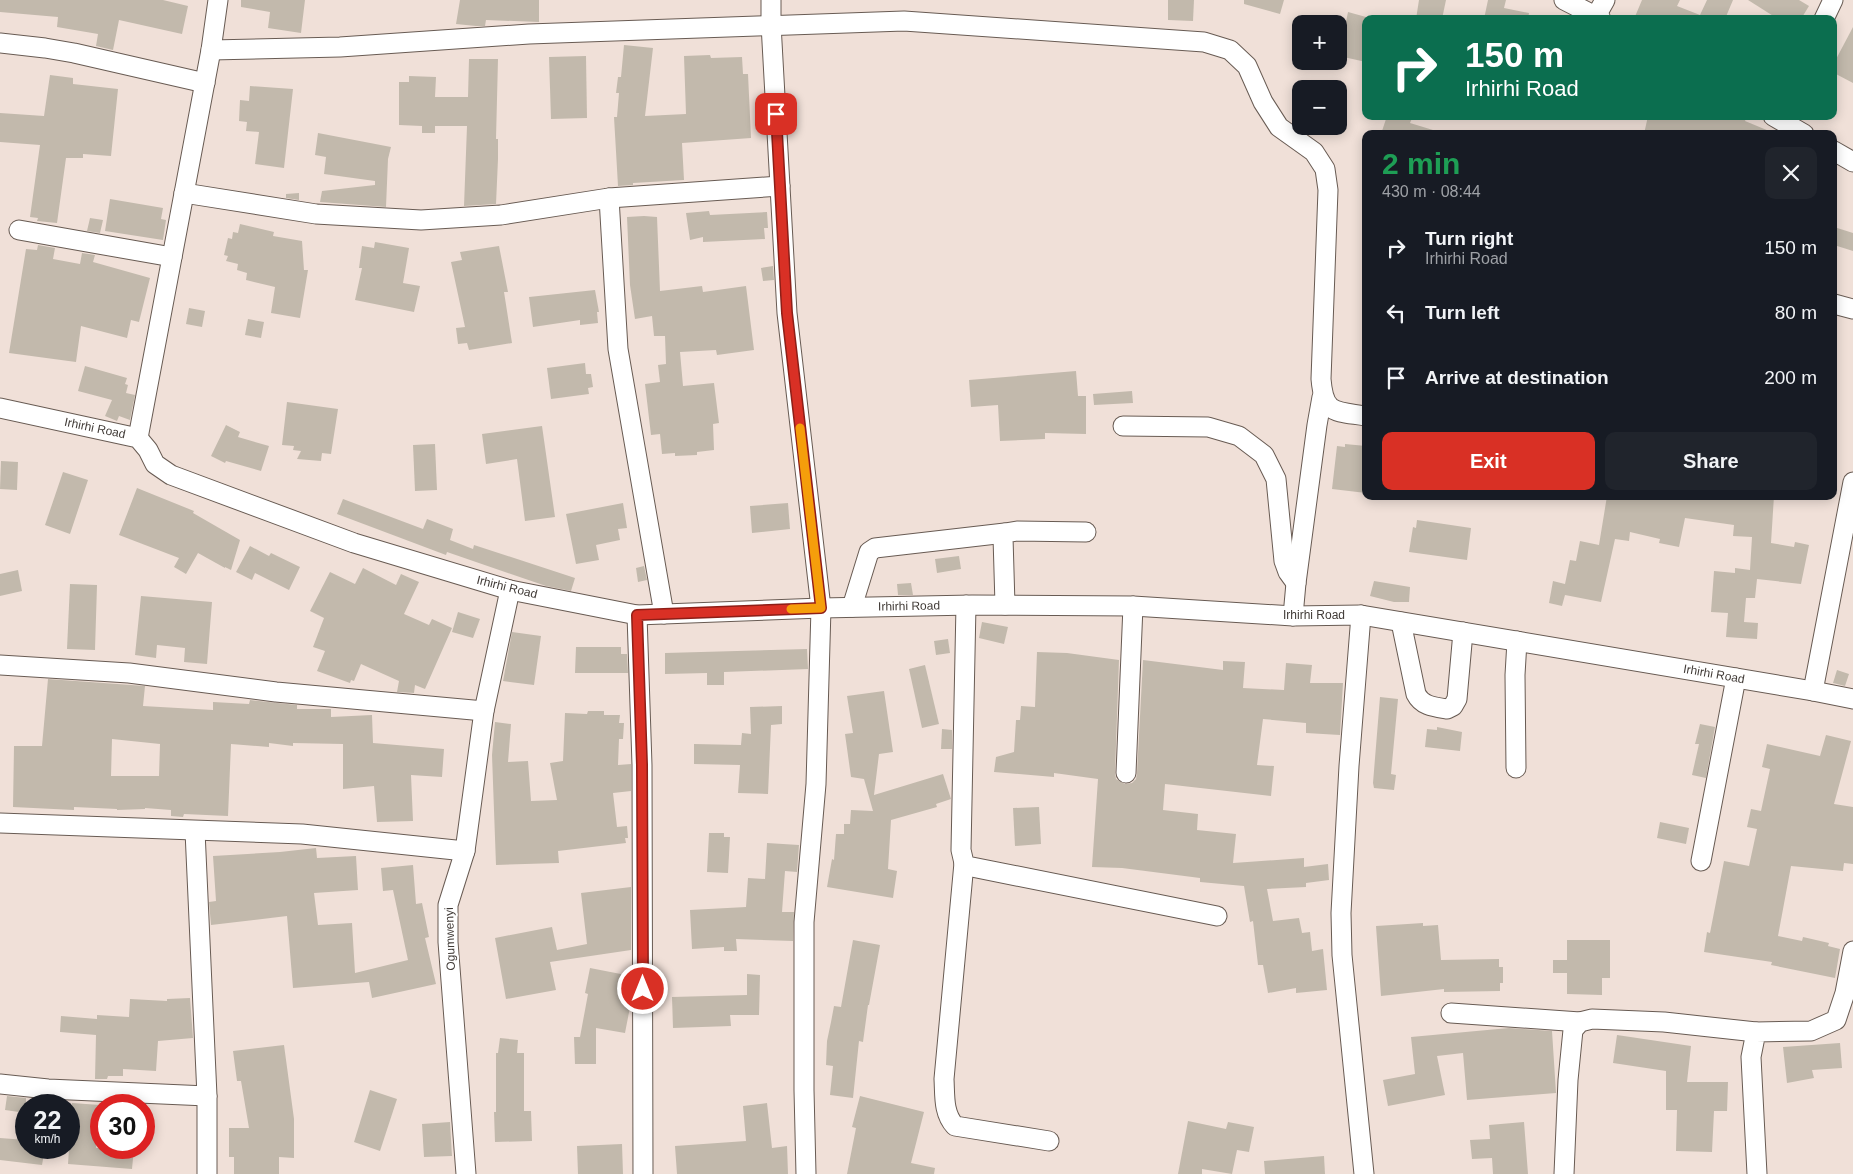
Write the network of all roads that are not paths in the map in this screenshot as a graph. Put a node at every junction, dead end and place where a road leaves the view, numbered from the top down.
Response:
1 (218, 0) edge
2 (771, 0) edge
3 (1564, 0) edge
4 (1833, 0) edge
5 (1600, 12) edge
6 (1826, 15) edge
7 (770, 24) junction
8 (0, 43) edge
9 (211, 50) junction
10 (205, 83) junction
11 (1780, 120) edge
12 (1797, 130) edge
13 (1837, 153) edge
14 (1853, 162) edge
15 (780, 186) junction
16 (184, 193) junction
17 (609, 198) junction
18 (19, 230) dead end
19 (172, 257) junction
20 (1837, 305) edge
21 (1853, 309) edge
22 (1322, 396) junction
23 (0, 408) edge
24 (1362, 415) edge
25 (1123, 426) dead end
26 (138, 438) junction
27 (1845, 489) edge
28 (1086, 532) dead end
29 (1005, 533) junction
30 (1296, 583) junction
31 (510, 590) junction
32 (966, 605) junction
33 (1005, 605) junction
34 (1133, 606) junction
35 (852, 607) junction
36 (821, 608) junction
37 (664, 614) junction
38 (637, 615) junction
39 (1361, 615) junction
40 (1293, 616) junction
41 (1401, 622) junction
42 (1463, 632) junction
43 (1517, 640) junction
44 (0, 665) edge
45 (1736, 678) junction
46 (1813, 691) junction
47 (1853, 699) edge
48 (484, 712) junction
49 (1516, 768) dead end
50 (1126, 773) dead end
51 (0, 823) edge
52 (195, 831) junction
53 (465, 852) junction
54 (1701, 860) dead end
55 (964, 863) junction
56 (1217, 916) dead end
57 (1853, 951) edge
58 (1451, 1013) dead end
59 (1580, 1022) junction
60 (1756, 1032) junction
61 (0, 1084) edge
62 (207, 1096) junction
63 (1049, 1141) dead end
64 (207, 1174) edge
65 (466, 1174) edge
66 (643, 1174) edge
67 (806, 1174) edge
68 (1364, 1174) edge
69 (1564, 1174) edge
70 (1756, 1174) edge

1 - 9 street
2 - 7 street
3 - 5 street
4 - 6 street
7 - 9 street
7 - 15 street
7 - 22 street
8 - 10 street
9 - 10 street
10 - 16 street
11 - 12 street
13 - 14 street
15 - 17 street
15 - 36 street
16 - 17 street
16 - 19 street
17 - 37 street
18 - 19 street
19 - 26 street
20 - 21 street
22 - 24 street
22 - 30 street
23 - 26 street, Irhirhi Road
25 - 30 street
26 - 31 street, Irhirhi Road
27 - 46 street
28 - 29 street
29 - 33 street
29 - 35 street
30 - 40 street
31 - 38 street, Irhirhi Road
31 - 48 street, Ogumwenyi
32 - 33 street, Irhirhi Road
32 - 35 street, Irhirhi Road
32 - 55 street
33 - 34 street, Irhirhi Road
34 - 40 street, Irhirhi Road
34 - 50 street
35 - 36 street, Irhirhi Road
36 - 37 street, Irhirhi Road
36 - 67 street
37 - 38 street, Irhirhi Road
38 - 66 street
39 - 40 street, Irhirhi Road
39 - 41 street, Irhirhi Road
39 - 68 street
41 - 42 street, Irhirhi Road
41 - 42 street
42 - 43 street, Irhirhi Road
43 - 45 street, Irhirhi Road
43 - 49 street
44 - 48 street
45 - 46 street, Irhirhi Road
45 - 54 street
46 - 47 street, Irhirhi Road
48 - 53 street, Ogumwenyi
51 - 52 street
52 - 53 street
52 - 62 street
53 - 65 street, Ogumwenyi
55 - 56 street
55 - 63 street
57 - 60 street
58 - 59 street
59 - 60 street
59 - 69 street
60 - 70 street
61 - 62 street
62 - 64 street

